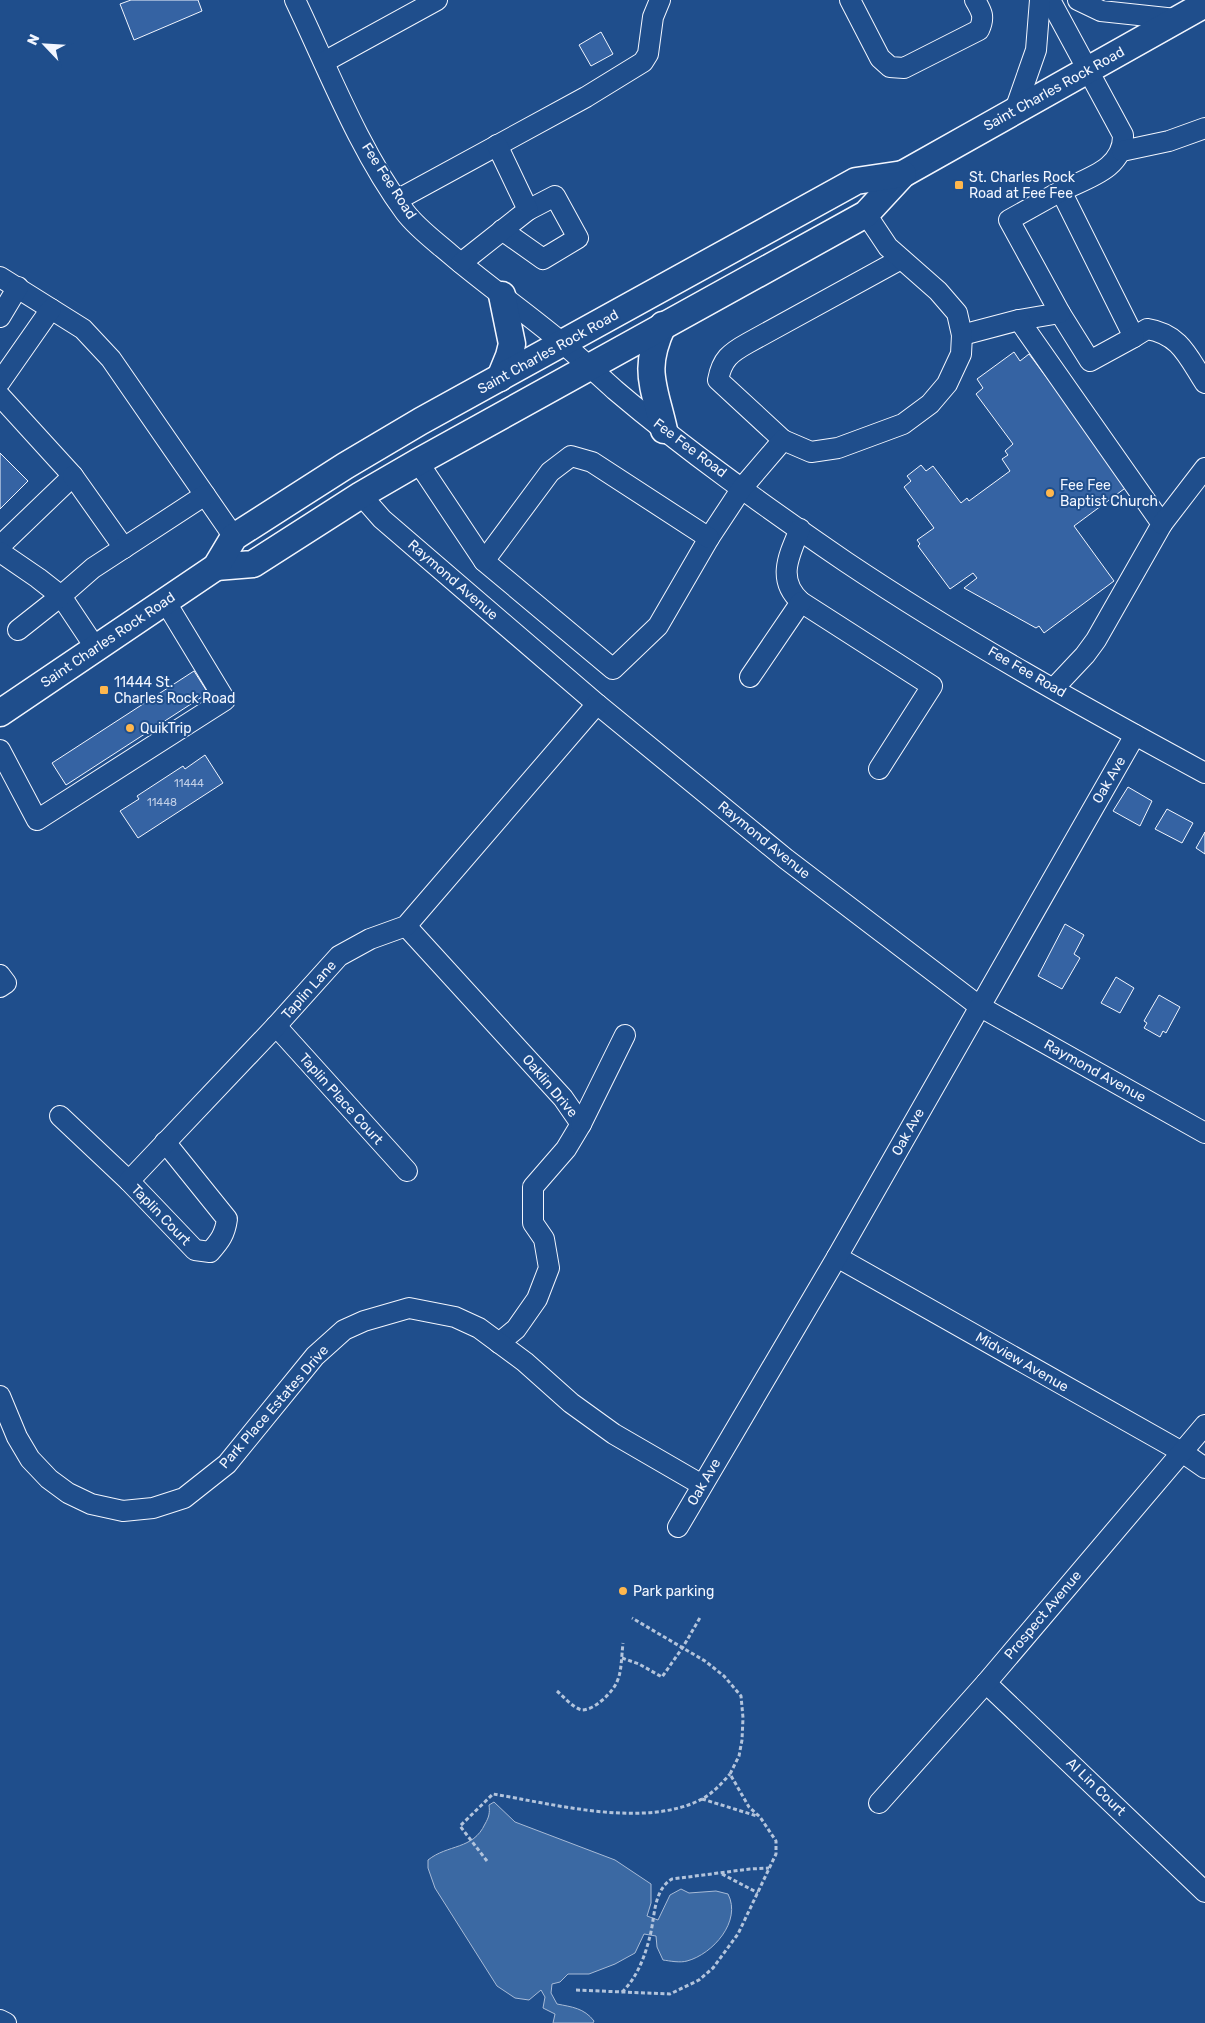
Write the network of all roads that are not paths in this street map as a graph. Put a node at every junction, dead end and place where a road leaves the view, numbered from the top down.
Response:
1 (295, 0) edge
2 (437, 0) edge
3 (660, 0) edge
4 (850, 0) edge
5 (976, 0) edge
6 (1040, 0) edge
7 (1050, 0) edge
8 (1078, 0) edge
9 (1205, 4) edge
10 (1176, 19) junction
11 (324, 62) junction
12 (1089, 69) junction
13 (1014, 110) junction
14 (1205, 128) edge
15 (497, 145) junction
16 (1122, 152) junction
17 (903, 174) junction
18 (1061, 191) junction
19 (397, 200) junction
20 (528, 210) junction
21 (866, 214) junction
22 (502, 230) junction
23 (901, 259) junction
24 (461, 263) junction
25 (0, 277) edge
26 (18, 287) junction
27 (502, 295) junction
28 (51, 309) junction
29 (1060, 314) junction
30 (0, 317) edge
31 (1019, 320) junction
32 (663, 325) junction
33 (962, 335) junction
34 (1134, 337) junction
35 (562, 344) junction
36 (589, 367) junction
37 (500, 378) junction
38 (0, 382) edge
39 (1205, 383) edge
40 (0, 396) edge
41 (664, 430) junction
42 (783, 440) junction
43 (418, 462) junction
44 (1205, 468) edge
45 (72, 476) junction
46 (742, 488) junction
47 (205, 495) junction
48 (361, 495) junction
49 (1162, 524) junction
50 (800, 529) junction
51 (234, 538) junction
52 (709, 538) junction
53 (0, 546) edge
54 (124, 548) junction
55 (0, 552) edge
56 (484, 561) junction
57 (216, 567) junction
58 (61, 596) junction
59 (165, 601) junction
60 (801, 602) junction
61 (18, 630) dead end
62 (95, 648) junction
63 (750, 677) dead end
64 (1054, 688) junction
65 (597, 704) junction
66 (0, 713) edge
67 (1136, 735) junction
68 (0, 750) edge
69 (879, 769) dead end
70 (1205, 773) edge
71 (406, 926) junction
72 (0, 975) edge
73 (0, 988) edge
74 (979, 1006) junction
75 (276, 1026) junction
76 (625, 1035) dead end
77 (60, 1116) dead end
78 (581, 1124) junction
79 (1205, 1133) edge
80 (165, 1142) junction
81 (407, 1171) dead end
82 (129, 1181) junction
83 (838, 1257) junction
84 (499, 1343) junction
85 (0, 1396) edge
86 (1205, 1425) edge
87 (1182, 1452) junction
88 (1205, 1468) edge
89 (702, 1485) junction
90 (678, 1527) dead end
91 (986, 1683) junction
92 (878, 1803) dead end
93 (1205, 1892) edge
94 (0, 2020) edge
95 (6, 2023) edge

1 - 11 street, Fee Fee Road
2 - 11 street
3 - 15 street
4 - 5 street
6 - 13 street
7 - 12 street
8 - 10 street
9 - 10 main road, Saint Charles Rock Road
10 - 12 main road, Saint Charles Rock Road
11 - 19 street, Fee Fee Road
12 - 13 main road, Saint Charles Rock Road
12 - 16 street
13 - 17 main road, Saint Charles Rock Road
14 - 16 street
15 - 19 street
15 - 20 street
16 - 18 street
17 - 21 main road, Saint Charles Rock Road
17 - 35 main road, Saint Charles Rock Road
18 - 29 street
18 - 34 street
19 - 24 street, Fee Fee Road
20 - 22 street
20 - 22 street
21 - 23 street
21 - 32 main road, Saint Charles Rock Road
22 - 24 street
23 - 33 street
23 - 42 street
24 - 27 street, Fee Fee Road
25 - 26 street
26 - 28 street
26 - 30 street
27 - 35 street, Fee Fee Road
27 - 37 main road
28 - 38 street
28 - 47 street
29 - 31 street
29 - 34 street
31 - 33 street
31 - 49 street
32 - 36 main road, Saint Charles Rock Road
32 - 41 main road
33 - 42 street
34 - 39 street
35 - 36 street, Fee Fee Road
35 - 37 main road, Saint Charles Rock Road
36 - 41 street, Fee Fee Road
36 - 43 main road, Saint Charles Rock Road
37 - 51 main road, Saint Charles Rock Road
40 - 45 street
41 - 46 street, Fee Fee Road
42 - 46 street
43 - 48 main road, Saint Charles Rock Road
43 - 56 street
44 - 49 street
45 - 53 street
45 - 54 street
46 - 50 street, Fee Fee Road
46 - 52 street
47 - 51 street
47 - 54 street
48 - 57 main road, Saint Charles Rock Road
48 - 65 street, Raymond Avenue
49 - 64 street
50 - 60 street
50 - 64 street, Fee Fee Road
51 - 57 main road, Saint Charles Rock Road
52 - 56 street
52 - 56 street
54 - 58 street
55 - 58 street
57 - 59 main road, Saint Charles Rock Road
58 - 61 street
58 - 62 street
59 - 62 main road, Saint Charles Rock Road
59 - 68 street
60 - 63 street
60 - 69 street
62 - 66 main road, Saint Charles Rock Road
64 - 67 street, Fee Fee Road
65 - 71 street, Taplin Lane
65 - 74 street, Raymond Avenue
67 - 70 street, Fee Fee Road
67 - 74 street, Oak Ave
71 - 75 street, Taplin Lane
71 - 78 street, Oaklin Drive
72 - 73 street
74 - 79 street, Raymond Avenue
74 - 83 street, Oak Ave
75 - 80 street, Taplin Lane
75 - 81 street, Taplin Place Court
76 - 78 street
77 - 82 street, Taplin Court
78 - 84 street, Oaklin Drive
80 - 82 street, Taplin Lane
80 - 82 street, Taplin Court
83 - 87 street, Midview Avenue
83 - 89 street, Oak Ave
84 - 85 street, Park Place Estates Drive
84 - 89 street, Park Place Estates Drive
86 - 87 street, Prospect Avenue
87 - 88 street, Midview Avenue
87 - 91 street, Prospect Avenue
89 - 90 street, Oak Ave
91 - 92 street, Prospect Avenue
91 - 93 street, Al Lin Court
94 - 95 street

